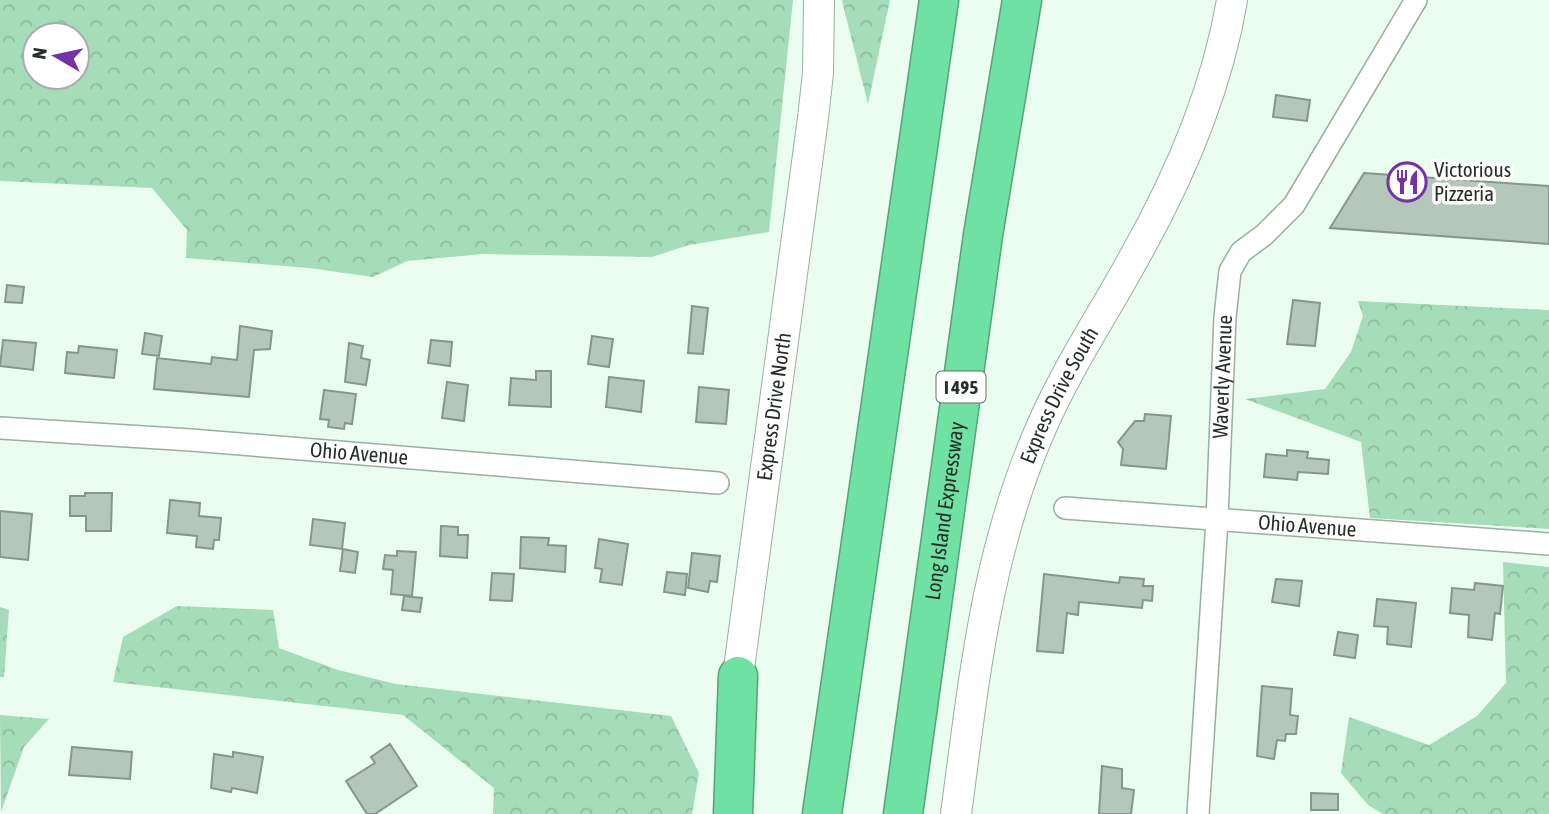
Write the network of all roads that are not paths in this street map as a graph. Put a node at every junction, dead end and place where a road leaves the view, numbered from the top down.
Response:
1 (819, 0) edge
2 (939, 0) edge
3 (1022, 0) edge
4 (1232, 0) edge
5 (1416, 0) edge
6 (0, 428) edge
7 (718, 483) dead end
8 (1065, 508) dead end
9 (1217, 520) junction
10 (1549, 544) edge
11 (738, 676) junction
12 (719, 814) edge
13 (733, 814) edge
14 (822, 814) edge
15 (903, 814) edge
16 (956, 814) edge
17 (1198, 814) edge

1 - 11 main road, Express Drive North
2 - 14 highway
3 - 15 highway, Long Island Expressway / I 495
4 - 16 main road, Express Drive South
5 - 9 street, Waverly Avenue
6 - 7 street, Ohio Avenue
8 - 9 street, Ohio Avenue
9 - 10 street, Ohio Avenue
9 - 17 street, Waverly Avenue
11 - 12 main road, Express Drive North
11 - 13 highway

